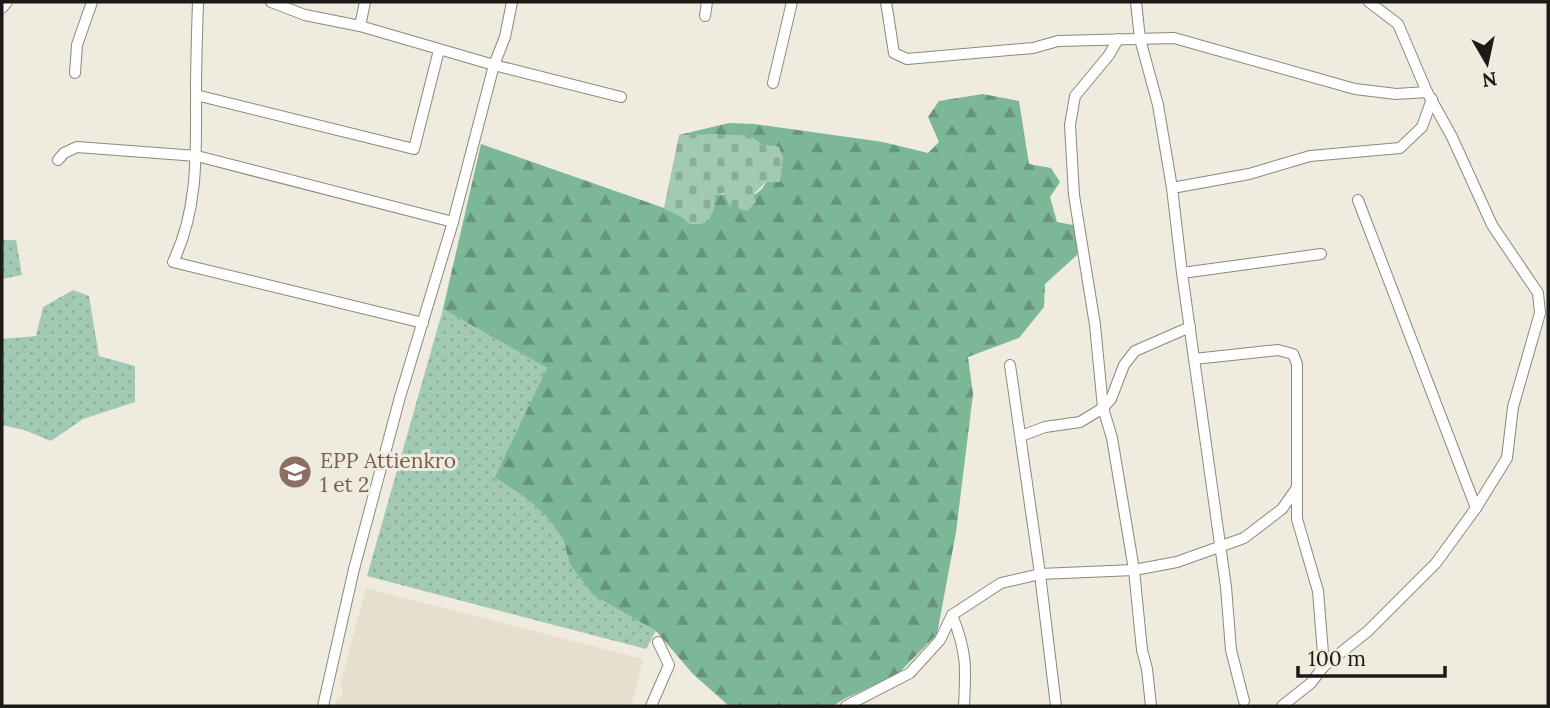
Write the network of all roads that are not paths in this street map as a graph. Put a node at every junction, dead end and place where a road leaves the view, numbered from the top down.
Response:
1 (7, 2) edge
2 (92, 2) edge
3 (198, 2) edge
4 (271, 2) edge
5 (365, 2) edge
6 (512, 2) edge
7 (707, 2) edge
8 (792, 2) edge
9 (886, 2) edge
10 (1136, 2) edge
11 (1369, 2) edge
12 (2, 8) edge
13 (705, 16) dead end
14 (360, 26) junction
15 (1118, 39) junction
16 (1140, 39) junction
17 (439, 50) junction
18 (494, 65) junction
19 (75, 73) dead end
20 (773, 83) dead end
21 (196, 95) junction
22 (1429, 95) junction
23 (621, 97) dead end
24 (197, 156) junction
25 (58, 160) dead end
26 (1172, 188) junction
27 (1357, 200) dead end
28 (453, 222) junction
29 (1321, 254) dead end
30 (1182, 273) junction
31 (423, 323) junction
32 (1190, 327) junction
33 (1194, 359) junction
34 (1010, 365) dead end
35 (1103, 408) junction
36 (1021, 436) junction
37 (1296, 489) junction
38 (1476, 508) junction
39 (1221, 547) junction
40 (1134, 570) junction
41 (1040, 574) junction
42 (952, 615) junction
43 (658, 642) dead end
44 (1324, 666) junction
45 (1244, 701) dead end
46 (323, 706) edge
47 (651, 706) edge
48 (846, 706) edge
49 (964, 706) edge
50 (1056, 706) edge
51 (1151, 706) edge
52 (1282, 706) edge

1 - 12 street
2 - 19 street
3 - 21 street
4 - 14 street
5 - 14 street
6 - 18 street
7 - 13 street
8 - 20 street
9 - 15 street
10 - 16 street
11 - 22 street
14 - 17 street
15 - 16 street
15 - 35 street
16 - 22 street
16 - 26 street
17 - 18 street
17 - 21 street
18 - 23 street
18 - 28 street
21 - 24 street
22 - 26 street
22 - 38 street
24 - 25 street
24 - 28 street
24 - 31 street
26 - 30 street
27 - 38 street
28 - 31 street
29 - 30 street
30 - 32 street
31 - 46 street
32 - 33 street
32 - 35 street
33 - 37 street
33 - 39 street
34 - 36 street
35 - 36 street
35 - 40 street
36 - 41 street
37 - 39 street
37 - 44 street
38 - 44 street
39 - 40 street
39 - 45 street
40 - 41 street
40 - 51 street
41 - 42 street
41 - 50 street
42 - 48 street
42 - 49 street
43 - 47 street
44 - 52 street

